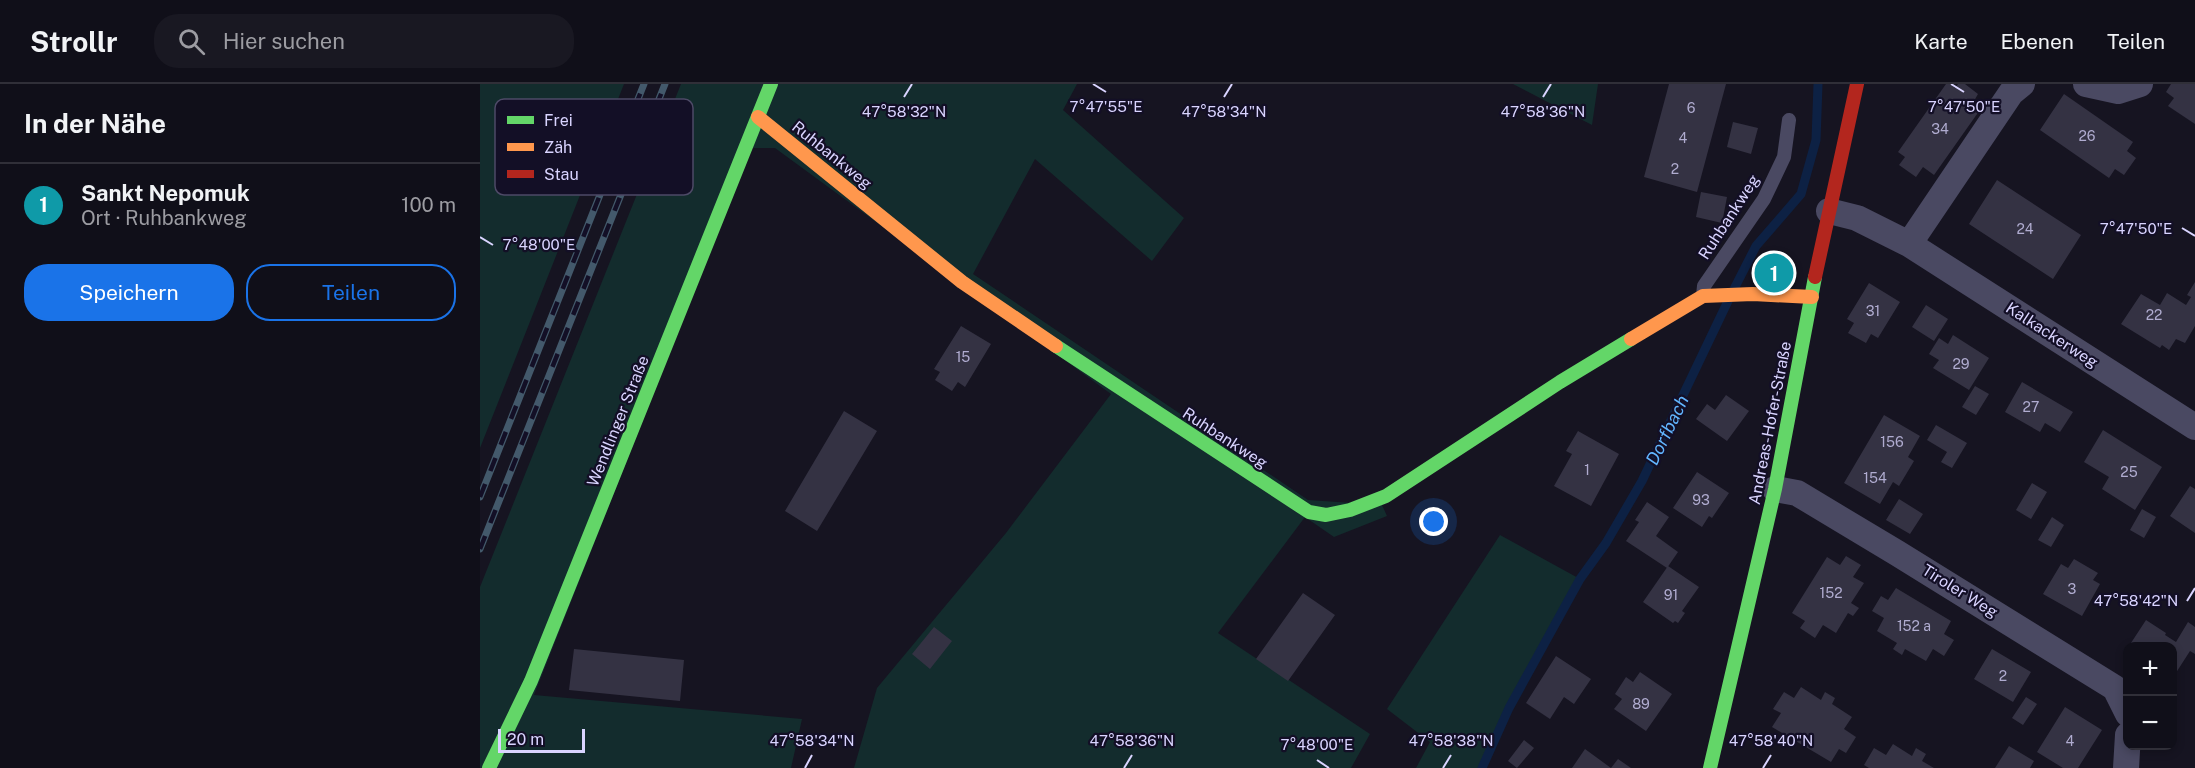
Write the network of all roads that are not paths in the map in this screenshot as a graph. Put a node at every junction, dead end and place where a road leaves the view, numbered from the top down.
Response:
1 (771, 84) edge
2 (1857, 84) edge
3 (2022, 84) edge
4 (2086, 84) edge
5 (2140, 84) edge
6 (758, 117) junction
7 (1789, 120) dead end
8 (1829, 211) junction
9 (1909, 244) junction
10 (1708, 295) junction
11 (1812, 297) junction
12 (2195, 427) edge
13 (1775, 489) junction
14 (2123, 705) edge
15 (2127, 750) edge
16 (489, 768) edge
17 (1710, 768) edge
18 (2126, 768) edge

1 - 6 street, Wendlinger Straße
2 - 8 street, Andreas-Hofer-Straße
3 - 9 street
4 - 5 street
6 - 10 street, Ruhbankweg
6 - 16 street, Wendlinger Straße
7 - 10 lane, Ruhbankweg
8 - 9 street, Kalkackerweg
8 - 11 street, Andreas-Hofer-Straße
9 - 12 street, Kalkackerweg
10 - 11 street, Ruhbankweg
11 - 13 street, Andreas-Hofer-Straße
13 - 14 street, Tiroler Weg
13 - 17 street, Andreas-Hofer-Straße
15 - 18 street

